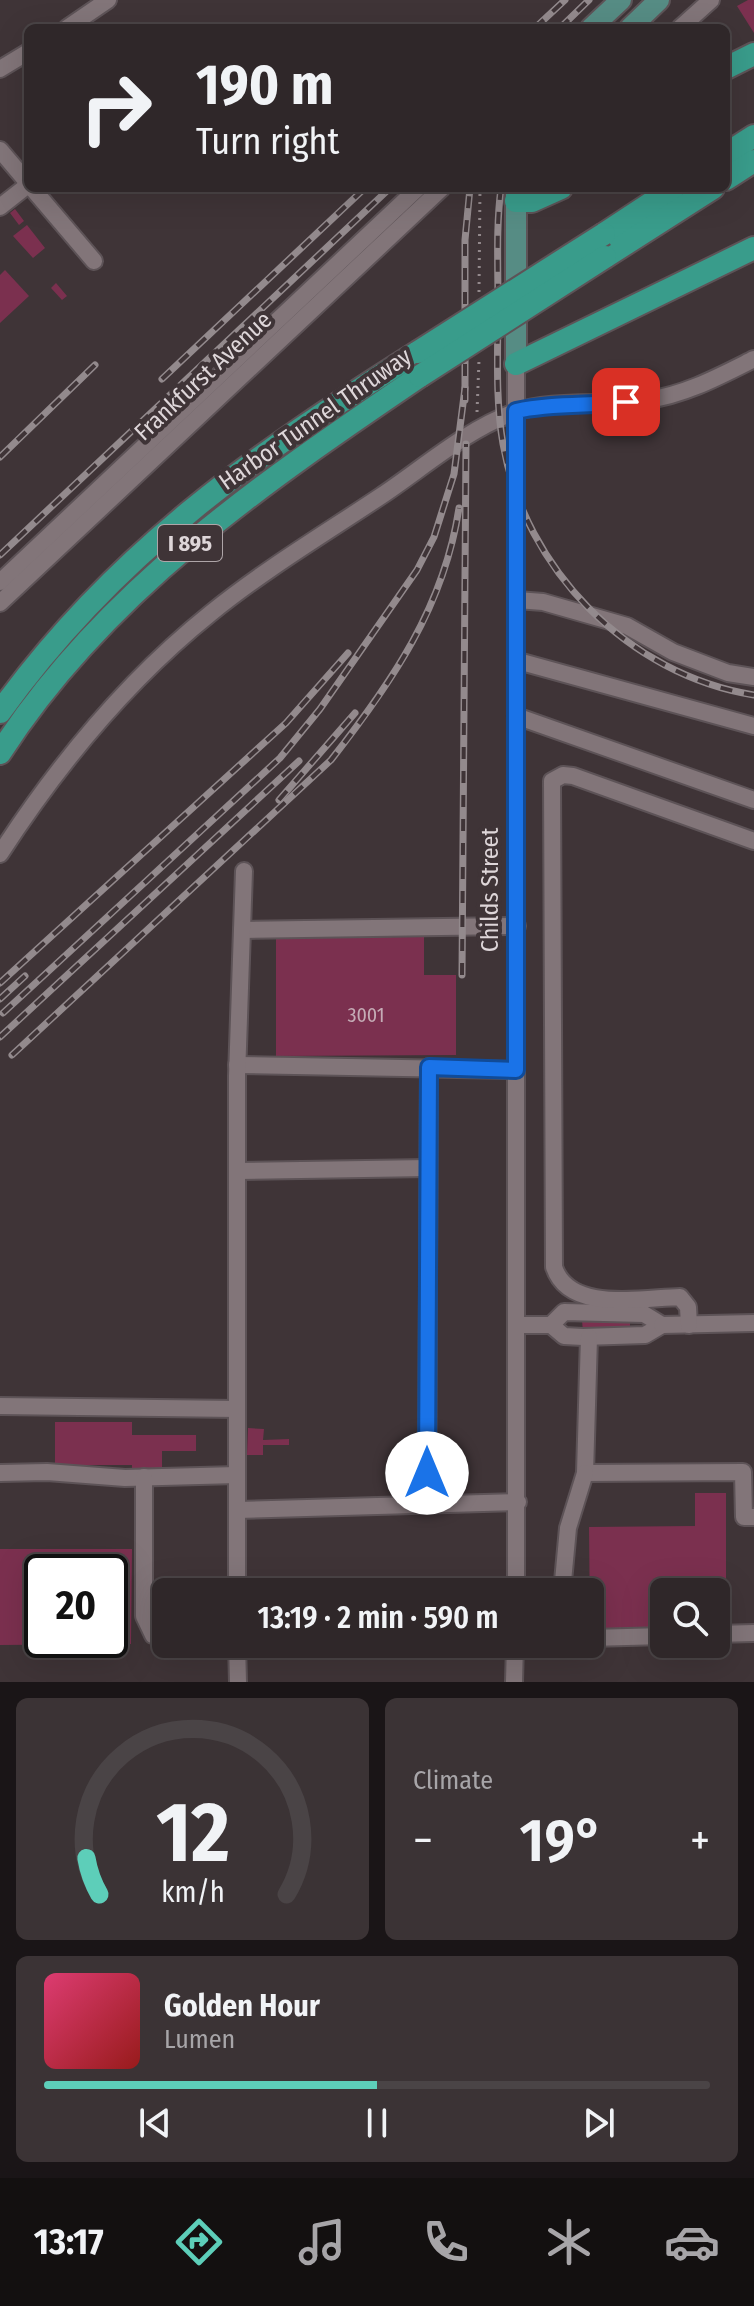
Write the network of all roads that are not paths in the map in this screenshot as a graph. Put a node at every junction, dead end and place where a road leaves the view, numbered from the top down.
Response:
1 (108, 0) edge
2 (621, 0) edge
3 (659, 0) edge
4 (711, 0) edge
5 (73, 24) edge
6 (595, 24) edge
7 (634, 24) edge
8 (684, 24) edge
9 (24, 54) edge
10 (754, 54) edge
11 (730, 66) edge
12 (0, 69) edge
13 (754, 136) edge
14 (0, 150) edge
15 (730, 151) edge
16 (754, 161) edge
17 (730, 176) edge
18 (24, 179) edge
19 (24, 189) edge
20 (35, 192) edge
21 (414, 192) edge
22 (438, 192) edge
23 (552, 192) edge
24 (668, 192) edge
25 (707, 192) edge
26 (516, 195) edge
27 (0, 207) edge
28 (754, 248) edge
29 (94, 261) dead end
30 (754, 359) edge
31 (516, 364) junction
32 (516, 411) junction
33 (0, 582) edge
34 (517, 600) junction
35 (0, 603) edge
36 (518, 661) junction
37 (754, 677) edge
38 (0, 712) edge
39 (516, 716) junction
40 (754, 726) edge
41 (0, 753) edge
42 (754, 800) edge
43 (754, 841) edge
44 (0, 854) edge
45 (244, 871) dead end
46 (517, 926) junction
47 (242, 930) junction
48 (237, 1065) junction
49 (429, 1067) junction
50 (516, 1070) junction
51 (428, 1168) junction
52 (237, 1171) junction
53 (754, 1323) edge
54 (517, 1325) junction
55 (551, 1325) junction
56 (662, 1325) junction
57 (689, 1325) junction
58 (589, 1337) junction
59 (0, 1406) edge
60 (237, 1409) junction
61 (0, 1473) edge
62 (585, 1473) junction
63 (237, 1475) junction
64 (144, 1477) junction
65 (518, 1502) junction
66 (427, 1504) junction
67 (237, 1510) junction
68 (754, 1517) edge
69 (237, 1578) edge
70 (516, 1578) edge
71 (563, 1578) edge
72 (152, 1633) edge
73 (754, 1633) edge
74 (730, 1634) edge
75 (650, 1636) edge
76 (604, 1638) edge
77 (237, 1658) edge
78 (515, 1658) edge
79 (238, 1682) edge
80 (514, 1682) edge

1 - 5 street
2 - 6 main road
3 - 7 main road
4 - 8 street
9 - 12 street
10 - 11 highway
13 - 15 highway
14 - 18 street
16 - 17 highway
19 - 27 street
20 - 29 street
21 - 33 street, Frankfurst Avenue
22 - 35 street, Frankfurst Avenue
23 - 26 highway
24 - 38 highway, Harbor Tunnel Thruway / I 895, bridge
25 - 41 highway, Harbor Tunnel Thruway / I 895, bridge
26 - 31 main road, Childs Street
28 - 31 highway
30 - 32 street
31 - 32 street, Childs Street
32 - 34 street, Childs Street
32 - 44 street
34 - 36 street, Childs Street
34 - 37 street
36 - 39 street, Childs Street
36 - 40 street
39 - 42 street
39 - 46 street, Childs Street
43 - 57 street
45 - 47 street
46 - 47 street
46 - 50 street, Childs Street
47 - 48 street
48 - 49 street
48 - 52 street
49 - 50 street
49 - 51 street
50 - 54 street, Childs Street
51 - 52 street
51 - 66 street
52 - 60 street
53 - 57 street
54 - 55 street
54 - 65 street, Childs Street
55 - 56 street
55 - 58 street
56 - 57 street
56 - 58 street
58 - 62 street
59 - 60 street
60 - 63 street
61 - 64 street
62 - 68 street
62 - 71 street
63 - 64 street
63 - 67 street
64 - 72 street
65 - 66 street
65 - 70 street, Childs Street
66 - 67 street
67 - 69 street
73 - 74 street
75 - 76 street
77 - 79 street
78 - 80 street

